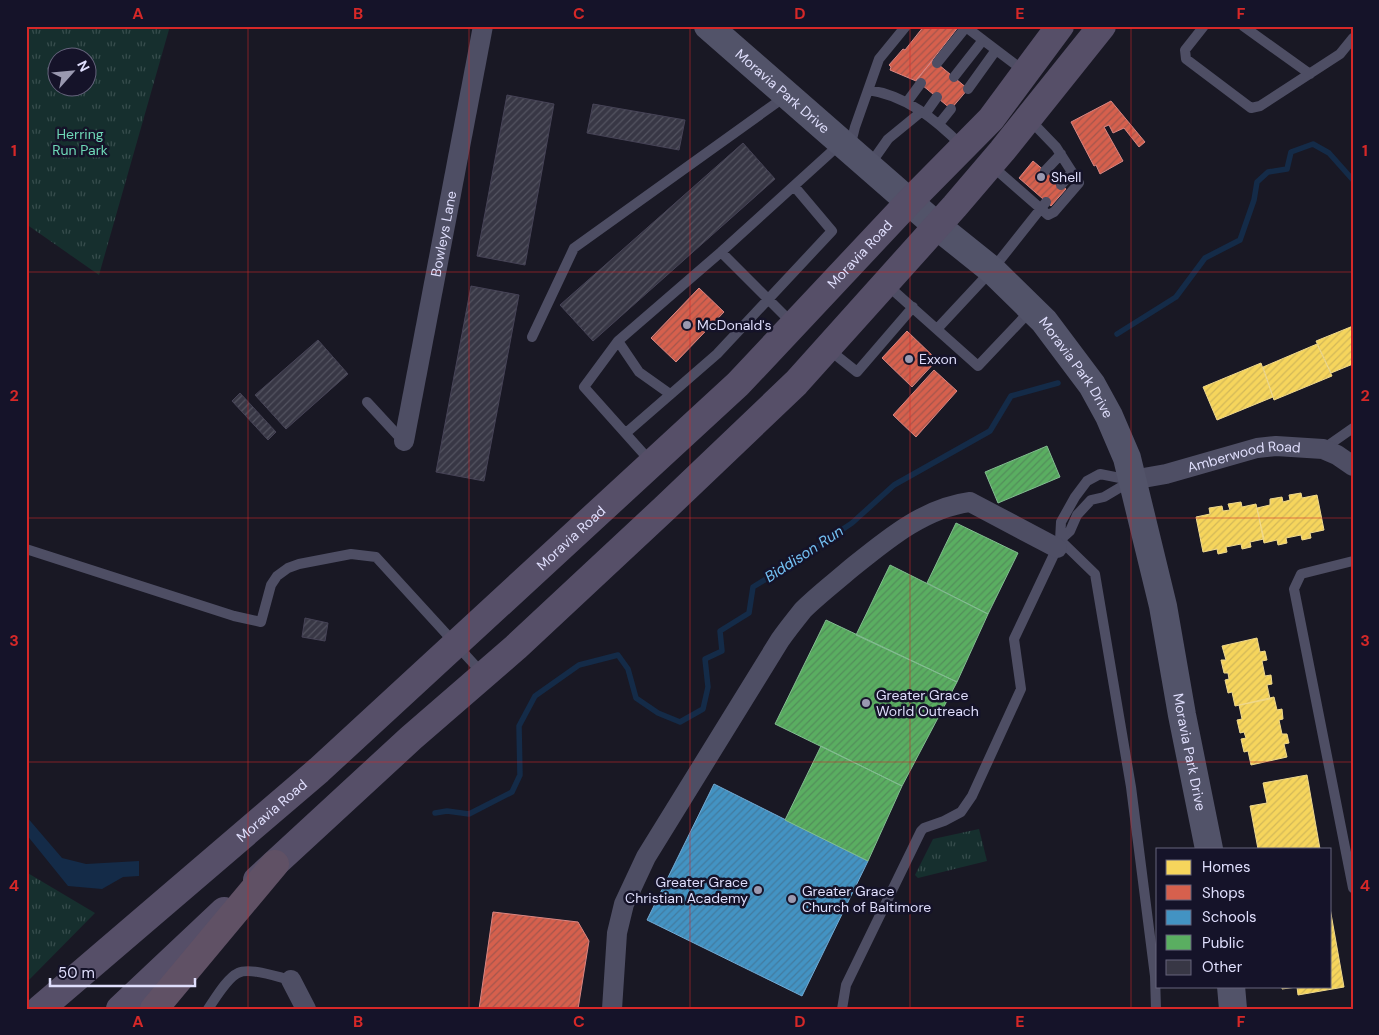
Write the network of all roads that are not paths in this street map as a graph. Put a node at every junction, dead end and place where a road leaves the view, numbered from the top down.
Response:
1 (483, 26) edge
2 (708, 26) edge
3 (906, 26) edge
4 (1060, 26) edge
5 (1102, 26) edge
6 (1204, 26) edge
7 (1243, 26) edge
8 (1353, 38) edge
9 (983, 40) junction
10 (996, 50) junction
11 (937, 63) dead end
12 (1026, 73) junction
13 (1310, 74) junction
14 (954, 77) dead end
15 (921, 83) dead end
16 (968, 89) dead end
17 (868, 90) junction
18 (787, 96) junction
19 (938, 97) dead end
20 (906, 102) junction
21 (951, 108) dead end
22 (923, 113) junction
23 (1028, 119) junction
24 (939, 124) junction
25 (964, 147) junction
26 (853, 153) junction
27 (1060, 154) junction
28 (990, 165) junction
29 (1045, 171) dead end
30 (1072, 172) junction
31 (1061, 185) dead end
32 (794, 186) junction
33 (909, 202) junction
34 (1044, 205) junction
35 (937, 226) junction
36 (721, 252) junction
37 (992, 270) junction
38 (886, 283) junction
39 (768, 299) junction
40 (913, 307) junction
41 (1032, 309) junction
42 (794, 325) junction
43 (938, 329) junction
44 (532, 337) dead end
45 (618, 341) junction
46 (827, 348) junction
47 (670, 394) junction
48 (367, 402) dead end
49 (1353, 428) edge
50 (626, 433) junction
51 (404, 442) joint
52 (1323, 449) junction
53 (652, 464) junction
54 (1353, 466) edge
55 (1132, 480) junction
56 (1058, 544) junction
57 (26, 549) edge
58 (1353, 561) edge
59 (456, 644) junction
60 (484, 675) junction
61 (1208, 848) edge
62 (275, 864) junction
63 (1353, 888) edge
64 (291, 980) joint
65 (1231, 988) edge
66 (40, 1009) edge
67 (120, 1009) edge
68 (154, 1009) edge
69 (208, 1009) edge
70 (306, 1009) edge
71 (612, 1009) edge
72 (842, 1009) edge
73 (1156, 1009) edge
74 (1233, 1009) edge

1 - 51 street, Bowleys Lane
2 - 18 main road, Moravia Park Drive
3 - 17 lane
4 - 12 main road, Moravia Road
5 - 23 main road
6 - 13 lane
7 - 13 lane
8 - 13 lane
9 - 10 lane
9 - 11 lane
9 - 14 lane
10 - 12 lane
10 - 16 lane
12 - 25 main road, Moravia Road
15 - 20 lane
17 - 20 lane
17 - 26 lane
18 - 26 main road, Moravia Park Drive
18 - 44 lane
19 - 22 lane
20 - 22 lane
21 - 24 lane
22 - 24 lane
22 - 26 lane
23 - 27 lane
23 - 28 main road
24 - 25 lane
25 - 33 main road, Moravia Road
26 - 32 lane
26 - 33 main road, Moravia Park Drive
27 - 29 lane
27 - 30 lane
28 - 34 lane
28 - 35 main road
30 - 31 lane
30 - 34 lane
32 - 36 lane
32 - 39 lane
33 - 35 main road, Moravia Park Drive
33 - 42 main road, Moravia Road
34 - 37 lane
35 - 37 main road, Moravia Park Drive
35 - 38 main road
36 - 39 lane
36 - 45 lane
37 - 41 main road, Moravia Park Drive
37 - 43 lane
38 - 40 lane
38 - 46 main road
39 - 42 lane
39 - 47 lane
40 - 43 lane
40 - 46 lane
41 - 43 lane
41 - 55 main road, Moravia Park Drive
42 - 53 main road, Moravia Road
45 - 47 lane
45 - 50 lane
46 - 60 main road
47 - 50 lane
48 - 51 lane
49 - 52 lane
50 - 53 lane
52 - 54 street, Amberwood Road
52 - 55 street, Amberwood Road
53 - 59 main road, Moravia Road
55 - 56 lane
55 - 56 lane
55 - 61 main road, Moravia Park Drive
56 - 71 street
56 - 72 lane
56 - 73 lane
57 - 59 lane
58 - 63 lane
59 - 60 lane
59 - 66 main road, Moravia Road
60 - 62 main road
62 - 67 main road
62 - 68 highway
64 - 69 lane
64 - 70 street
65 - 74 main road

